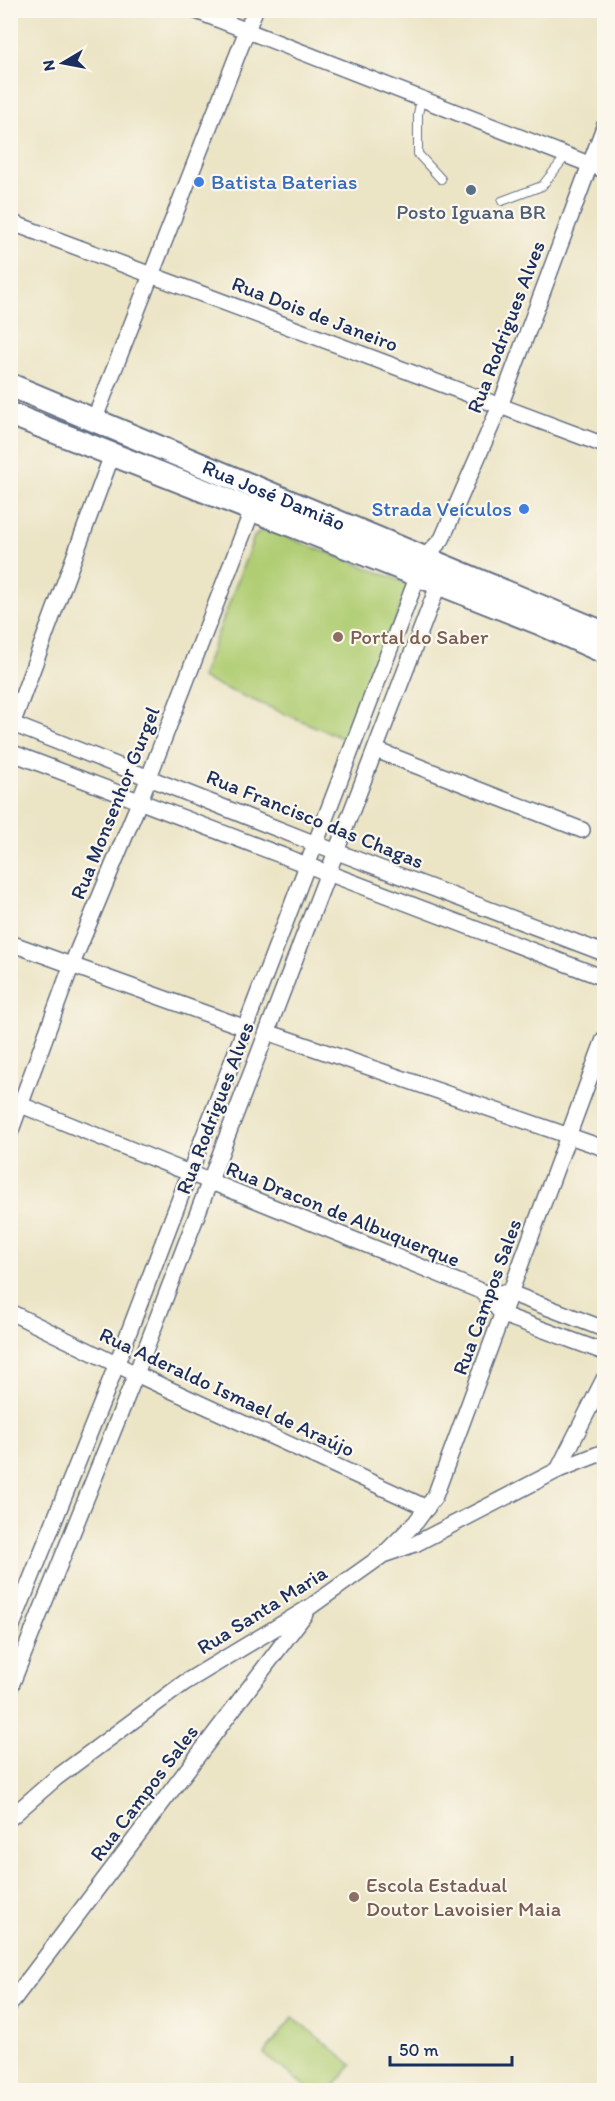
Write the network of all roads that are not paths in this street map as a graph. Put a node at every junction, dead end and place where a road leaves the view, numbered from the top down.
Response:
1 (194, 10) edge
2 (255, 10) edge
3 (247, 31) junction
4 (421, 99) junction
5 (604, 127) edge
6 (566, 156) junction
7 (598, 167) edge
8 (441, 179) dead end
9 (502, 201) dead end
10 (10, 222) edge
11 (152, 275) junction
12 (10, 385) edge
13 (500, 406) junction
14 (10, 414) edge
15 (95, 418) junction
16 (604, 445) edge
17 (112, 455) junction
18 (260, 489) junction
19 (252, 510) junction
20 (432, 571) junction
21 (604, 633) edge
22 (604, 652) edge
23 (11, 726) edge
24 (376, 750) junction
25 (10, 752) edge
26 (148, 776) junction
27 (140, 800) junction
28 (582, 830) dead end
29 (316, 844) junction
30 (336, 852) junction
31 (308, 865) junction
32 (328, 873) junction
33 (10, 943) edge
34 (604, 953) edge
35 (72, 964) junction
36 (604, 978) edge
37 (246, 1028) junction
38 (267, 1032) junction
39 (604, 1039) edge
40 (21, 1105) junction
41 (10, 1133) edge
42 (569, 1135) junction
43 (604, 1148) edge
44 (189, 1174) junction
45 (209, 1183) junction
46 (483, 1292) junction
47 (510, 1293) junction
48 (10, 1312) edge
49 (502, 1315) junction
50 (604, 1329) edge
51 (604, 1352) edge
52 (117, 1364) junction
53 (136, 1374) junction
54 (604, 1379) edge
55 (604, 1452) edge
56 (558, 1470) junction
57 (427, 1508) junction
58 (383, 1555) junction
59 (310, 1607) junction
60 (10, 1631) edge
61 (10, 1688) edge
62 (10, 1818) edge
63 (10, 2004) edge

1 - 3 street
2 - 3 street
3 - 4 street
3 - 11 street
4 - 6 street
4 - 8 lane
5 - 7 street, Rua Rodrigues Alves
6 - 7 street
6 - 9 lane
7 - 13 street, Rua Rodrigues Alves
10 - 11 street, Rua Dois de Janeiro
11 - 13 street, Rua Dois de Janeiro
11 - 15 street
12 - 15 street, Rua José Damião
13 - 16 street, Rua Dois de Janeiro
13 - 20 street, Rua Rodrigues Alves
14 - 17 street, Rua José Damião
15 - 18 street, Rua José Damião
17 - 19 street, Rua José Damião
17 - 23 street
18 - 19 street, Rua Monsenhor Gurgel
18 - 20 street, Rua José Damião
19 - 20 street, Rua José Damião
19 - 26 street, Rua Monsenhor Gurgel
20 - 21 street, Rua José Damião
20 - 22 street, Rua José Damião
20 - 24 street, Rua Rodrigues Alves
20 - 29 street, Rua Rodrigues Alves
23 - 26 street, Rua Francisco das Chagas
24 - 28 street
24 - 30 street, Rua Rodrigues Alves
25 - 27 street, Rua Francisco das Chagas
26 - 27 street, Rua Monsenhor Gurgel
26 - 29 street, Rua Francisco das Chagas
27 - 31 street, Rua Francisco das Chagas
27 - 35 street, Rua Monsenhor Gurgel
29 - 30 street, Rua Francisco das Chagas
29 - 31 street, Rua Rodrigues Alves
30 - 32 street, Rua Rodrigues Alves
30 - 34 street, Rua Francisco das Chagas
31 - 32 street, Rua Francisco das Chagas
31 - 37 street, Rua Rodrigues Alves
32 - 36 street, Rua Francisco das Chagas
32 - 38 street, Rua Rodrigues Alves
33 - 35 street
35 - 37 street
35 - 40 street, Rua Monsenhor Gurgel
37 - 44 street, Rua Rodrigues Alves
38 - 42 street
38 - 45 street, Rua Rodrigues Alves
39 - 42 street, Rua Campos Sales
40 - 41 street, Rua Monsenhor Gurgel
40 - 44 street, Rua Dracon de Albuquerque
42 - 43 street
42 - 47 street, Rua Campos Sales
44 - 45 street, Rua Dracon de Albuquerque
44 - 52 street, Rua Rodrigues Alves
45 - 46 street, Rua Dracon de Albuquerque
45 - 53 street, Rua Rodrigues Alves
46 - 47 street, Rua Dracon de Albuquerque
46 - 49 street, Rua Dracon de Albuquerque
47 - 49 street, Rua Campos Sales
47 - 50 street, Rua Dracon de Albuquerque
48 - 52 street, Rua Aderaldo Ismael de Araújo
49 - 51 street
49 - 57 street, Rua Campos Sales
52 - 53 street, Rua Aderaldo Ismael de Araújo
52 - 60 street, Rua Rodrigues Alves
53 - 57 street, Rua Aderaldo Ismael de Araújo
53 - 61 street, Rua Rodrigues Alves
54 - 56 street
55 - 56 street, Rua Santa Maria
56 - 58 street, Rua Santa Maria
57 - 58 street, Rua Campos Sales
58 - 59 street, Rua Santa Maria
59 - 62 street, Rua Santa Maria
59 - 63 street, Rua Campos Sales

